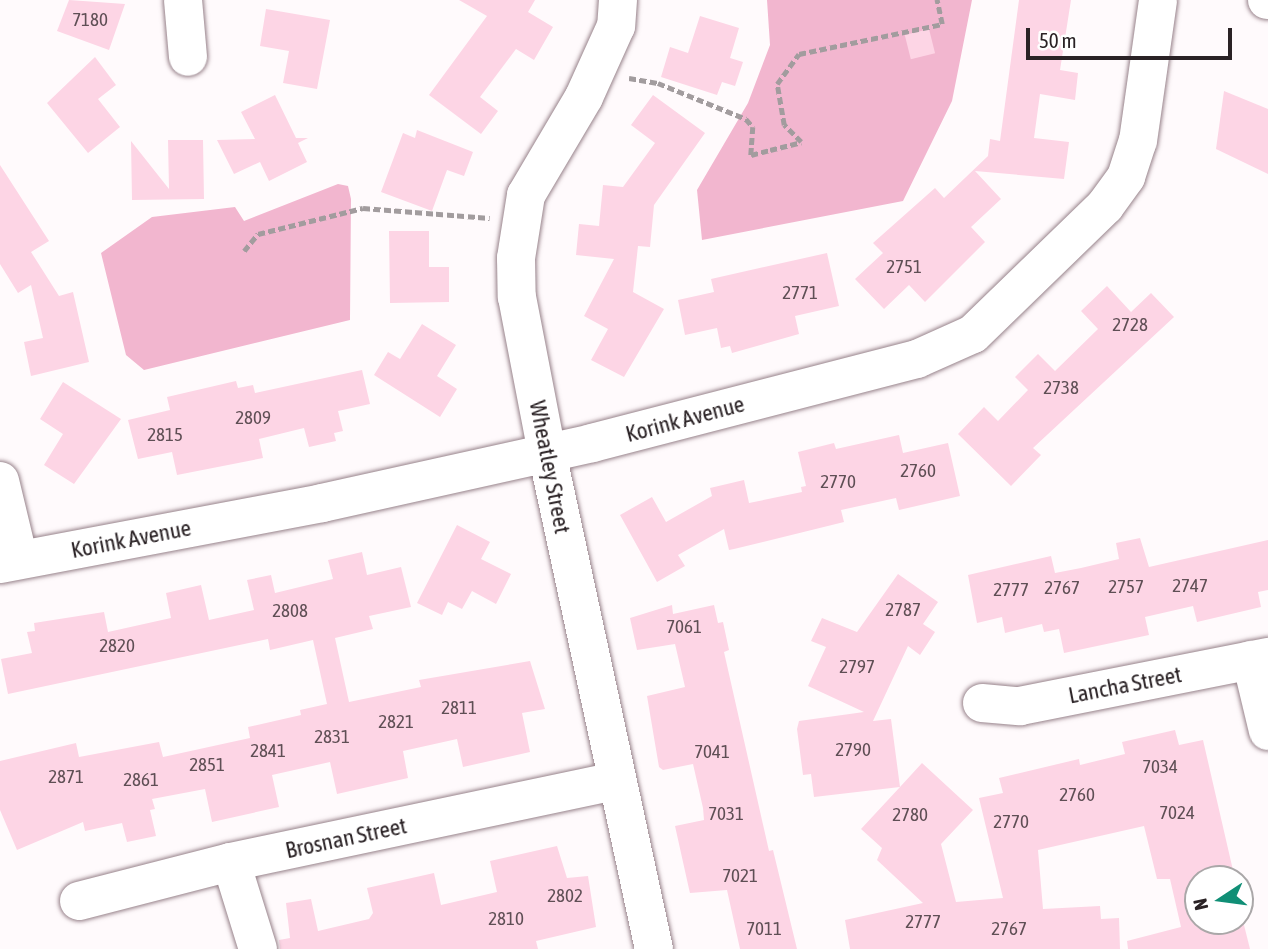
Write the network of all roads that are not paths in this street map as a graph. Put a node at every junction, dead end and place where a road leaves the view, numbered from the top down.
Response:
1 (183, 0) edge
2 (618, 0) edge
3 (1158, 0) edge
4 (188, 57) dead end
5 (547, 453) junction
6 (0, 481) edge
7 (10, 562) edge
8 (1260, 658) edge
9 (982, 703) dead end
10 (1268, 731) edge
11 (615, 781) junction
12 (232, 862) junction
13 (79, 901) dead end
14 (258, 949) edge
15 (653, 949) edge

1 - 4 street
2 - 5 street, Wheatley Street
3 - 5 street, Korink Avenue
5 - 7 street, Korink Avenue
5 - 11 street, Wheatley Street
6 - 7 street
8 - 9 street, Lancha Street
8 - 10 street
11 - 12 street, Brosnan Street
11 - 15 street, Wheatley Street
12 - 13 street, Brosnan Street
12 - 14 street

